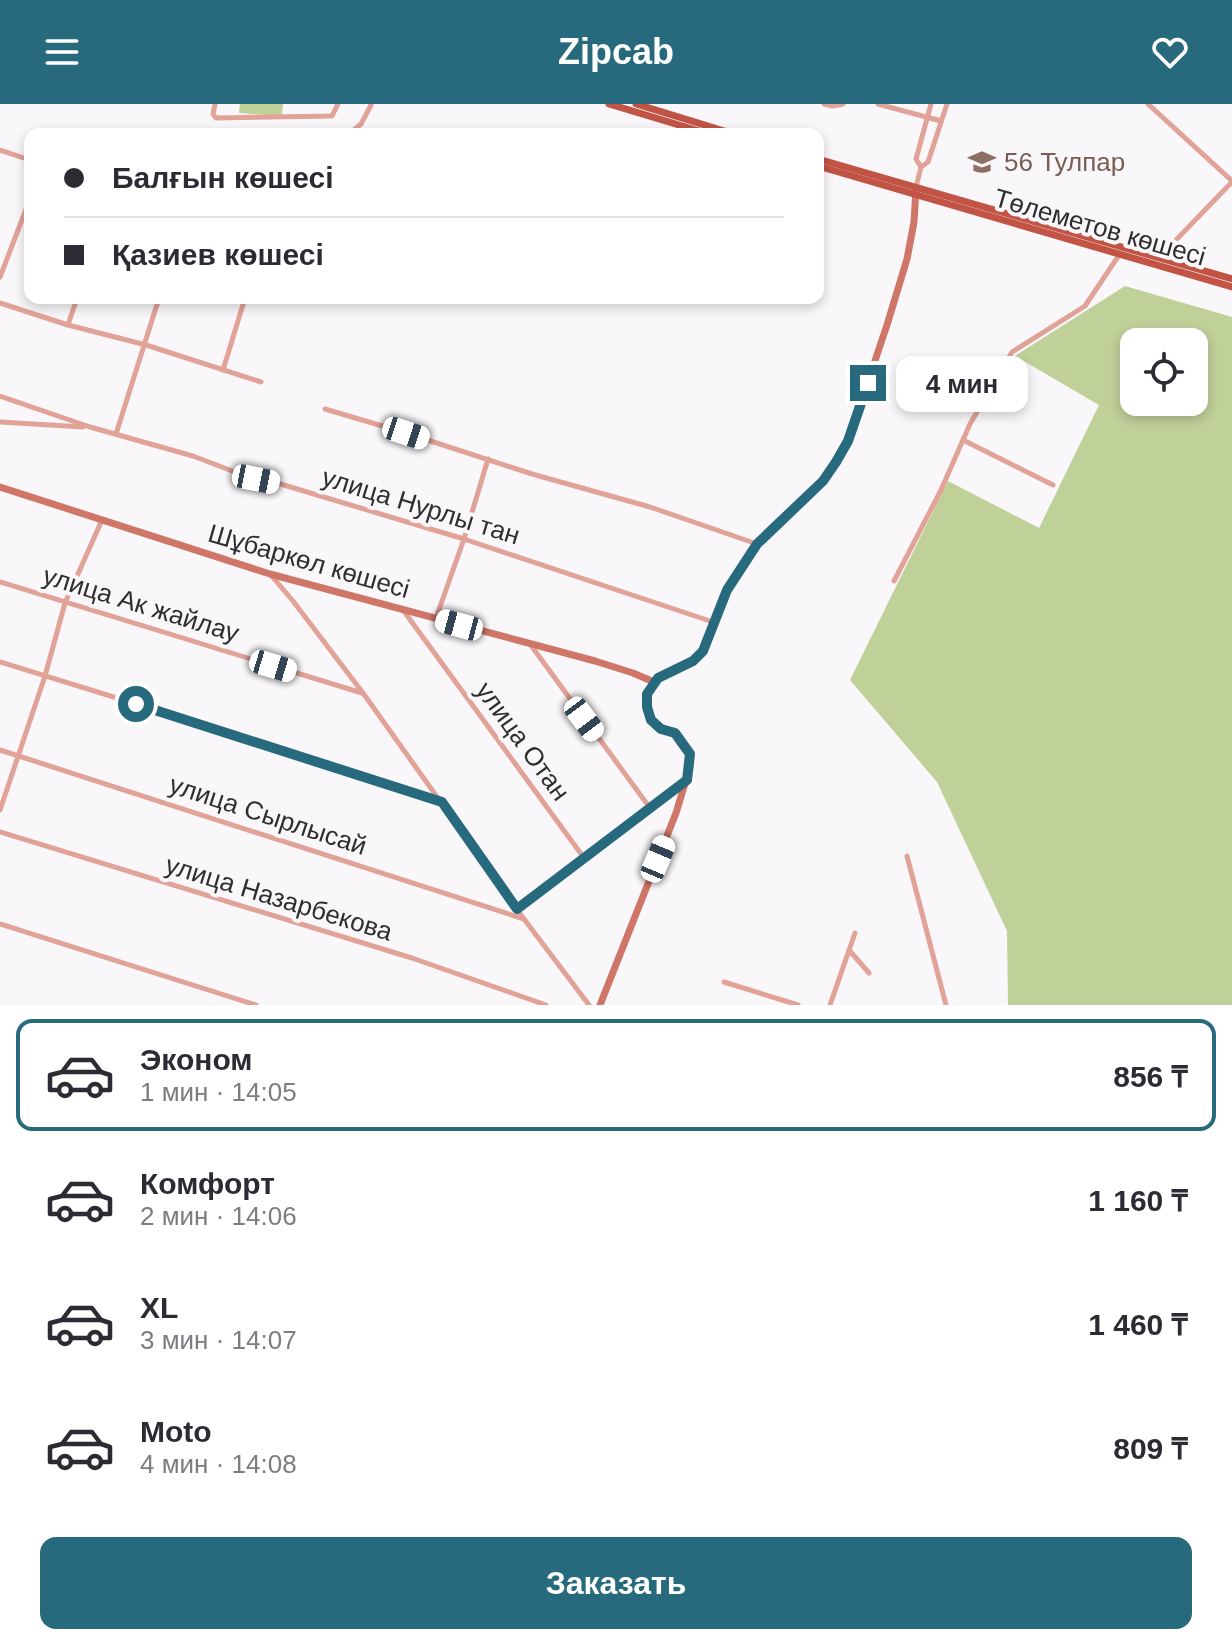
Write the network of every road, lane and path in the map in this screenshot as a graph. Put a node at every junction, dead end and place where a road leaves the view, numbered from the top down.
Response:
1 (215, 104) edge
2 (338, 104) edge
3 (371, 104) edge
4 (609, 104) edge
5 (636, 104) edge
6 (824, 104) edge
7 (843, 104) edge
8 (878, 104) edge
9 (931, 104) edge
10 (947, 104) edge
11 (1148, 104) edge
12 (928, 117) junction
13 (941, 121) junction
14 (356, 128) edge
15 (689, 128) edge
16 (714, 128) edge
17 (0, 150) edge
18 (24, 158) edge
19 (824, 161) edge
20 (824, 167) edge
21 (921, 167) junction
22 (1232, 181) edge
23 (915, 190) junction
24 (24, 215) edge
25 (1020, 221) junction
26 (1120, 254) junction
27 (1170, 260) junction
28 (0, 277) edge
29 (1232, 279) edge
30 (1232, 287) edge
31 (0, 303) edge
32 (75, 304) edge
33 (157, 304) edge
34 (243, 304) edge
35 (68, 325) junction
36 (146, 345) junction
37 (223, 370) junction
38 (261, 382) dead end
39 (0, 396) edge
40 (325, 409) dead end
41 (0, 422) edge
42 (90, 427) junction
43 (116, 434) junction
44 (963, 440) junction
45 (488, 459) junction
46 (1053, 485) dead end
47 (0, 487) edge
48 (102, 520) junction
49 (464, 539) junction
50 (757, 544) junction
51 (270, 574) junction
52 (894, 581) dead end
53 (0, 582) edge
54 (65, 603) junction
55 (402, 609) junction
56 (436, 618) junction
57 (713, 622) junction
58 (529, 644) junction
59 (0, 662) edge
60 (45, 676) junction
61 (654, 682) junction
62 (363, 693) junction
63 (0, 750) edge
64 (19, 756) junction
65 (687, 780) junction
66 (442, 802) junction
67 (650, 808) junction
68 (0, 810) edge
69 (0, 832) edge
70 (907, 856) dead end
71 (584, 858) junction
72 (517, 909) junction
73 (524, 919) junction
74 (0, 924) edge
75 (855, 933) dead end
76 (849, 950) junction
77 (869, 973) dead end
78 (724, 982) dead end
79 (256, 1005) edge
80 (546, 1005) edge
81 (589, 1005) edge
82 (600, 1005) edge
83 (798, 1005) edge
84 (830, 1005) edge
85 (946, 1005) edge

1 - 2 street
3 - 14 street
4 - 15 main road
5 - 16 main road
6 - 7 street
8 - 12 street
9 - 12 street
10 - 13 street
11 - 22 street
12 - 13 street
12 - 21 street
13 - 21 street
17 - 18 street
19 - 23 main road, Төлеметов көшесі
20 - 23 main road, Төлеметов көшесі
21 - 23 street
22 - 27 street
23 - 25 main road, Төлеметов көшесі
23 - 50 street
24 - 28 street
25 - 26 main road, Төлеметов көшесі
25 - 27 main road, Төлеметов көшесі
26 - 30 main road, Төлеметов көшесі
26 - 44 street
27 - 29 main road, Төлеметов көшесі
31 - 35 street
32 - 35 street
33 - 36 street
34 - 37 street
35 - 36 street
36 - 37 street
36 - 43 street
37 - 38 street
39 - 42 street
40 - 45 street
41 - 42 street
42 - 43 street, улица Нурлы тан
43 - 49 street, улица Нурлы тан
44 - 46 street
44 - 52 street
45 - 49 street
45 - 50 street
47 - 48 street, Шұбаркөл көшесі
48 - 51 street, Шұбаркөл көшесі
48 - 54 street
49 - 56 street
49 - 57 street, улица Нурлы тан
50 - 57 street
51 - 55 street, Шұбаркөл көшесі
51 - 62 street
53 - 54 street, улица Ак жайлау
54 - 60 street
54 - 62 street, улица Ак жайлау
55 - 56 street, Шұбаркөл көшесі
55 - 71 street, улица Отан
56 - 58 street, Шұбаркөл көшесі
57 - 61 street
58 - 61 street, Шұбаркөл көшесі
58 - 67 street
59 - 60 street
60 - 64 street
60 - 66 street
61 - 65 street
62 - 66 street
63 - 64 street, улица Сырлысай
64 - 68 street
64 - 73 street, улица Сырлысай
65 - 67 street
65 - 82 street
66 - 72 street
67 - 71 street
69 - 80 street, улица Назарбекова
70 - 85 street
71 - 72 street
72 - 73 street
73 - 81 street
74 - 79 street
75 - 76 street
76 - 77 street
76 - 84 street
78 - 83 street

